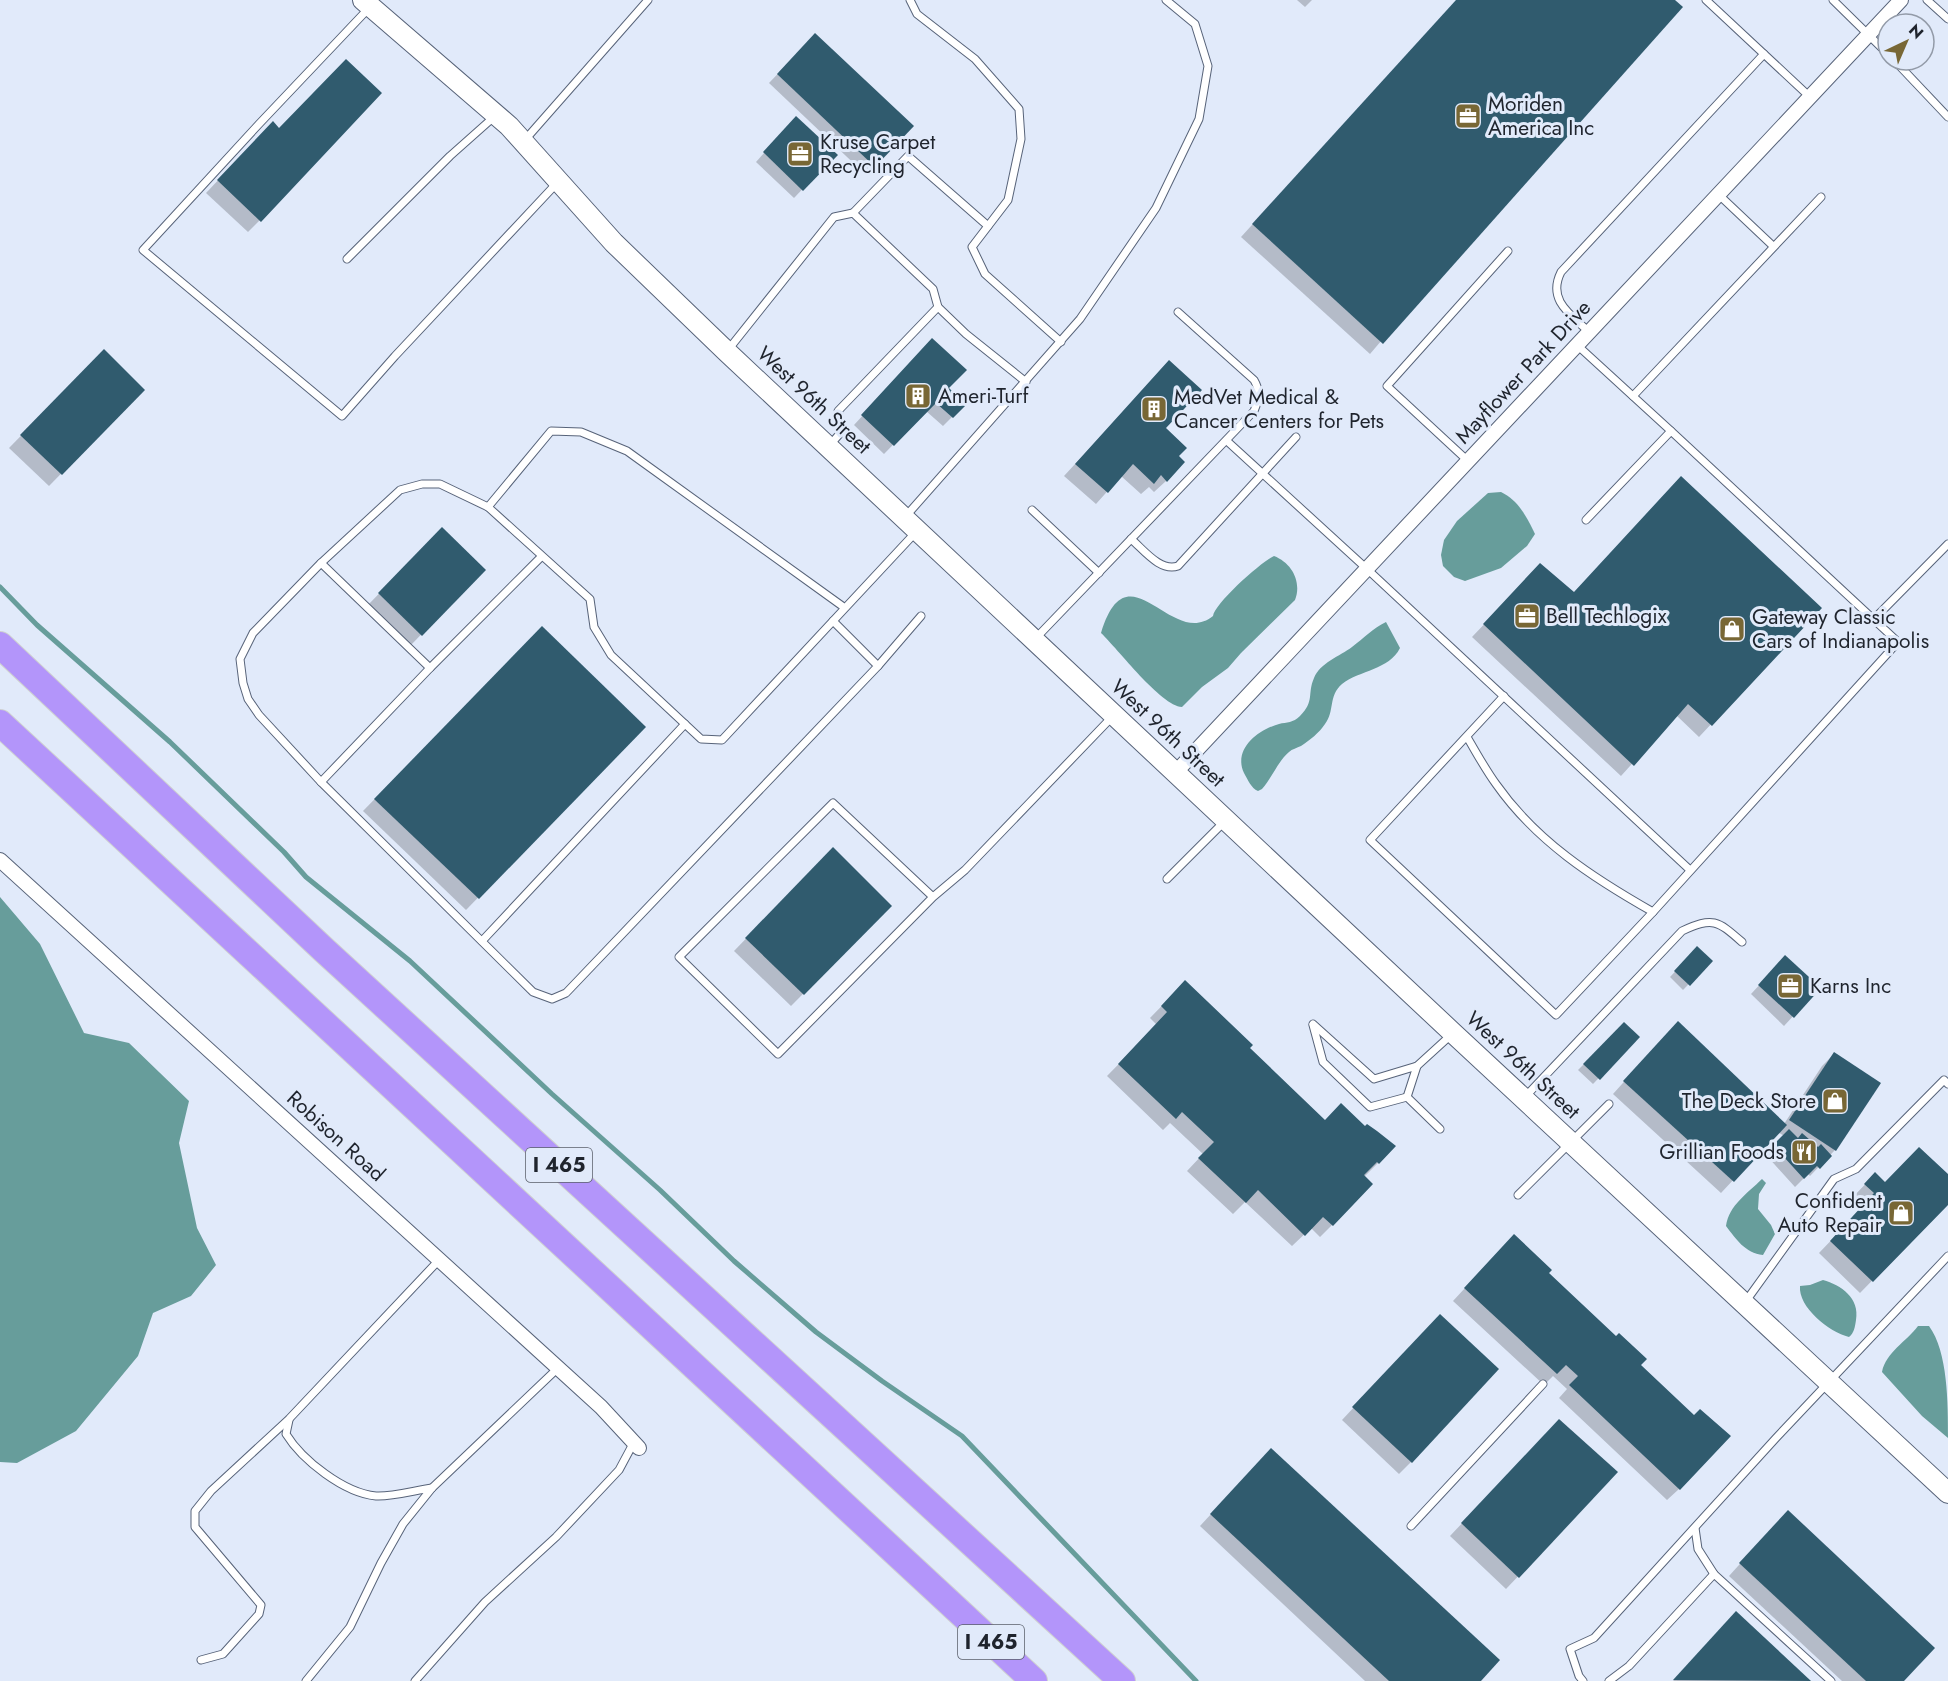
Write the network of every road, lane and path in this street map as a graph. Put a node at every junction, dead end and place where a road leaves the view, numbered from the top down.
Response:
1 (648, 0) edge
2 (910, 0) edge
3 (1166, 0) edge
4 (1706, 0) edge
5 (1833, 0) edge
6 (1901, 0) edge
7 (1926, 0) edge
8 (367, 3) edge
9 (1948, 19) edge
10 (1869, 34) junction
11 (1876, 41) edge
12 (1764, 54) junction
13 (1905, 72) edge
14 (1810, 97) junction
15 (496, 114) junction
16 (1948, 117) edge
17 (524, 141) junction
18 (559, 180) junction
19 (1718, 194) junction
20 (1821, 197) dead end
21 (853, 213) junction
22 (988, 226) junction
23 (1773, 246) junction
24 (1508, 251) dead end
25 (347, 259) dead end
26 (938, 307) junction
27 (1178, 312) dead end
28 (1589, 332) junction
29 (1061, 342) junction
30 (1577, 345) junction
31 (726, 352) junction
32 (1026, 382) junction
33 (1633, 396) junction
34 (1671, 431) junction
35 (1296, 436) dead end
36 (1227, 441) junction
37 (828, 447) junction
38 (1468, 460) junction
39 (1262, 474) junction
40 (488, 507) junction
41 (1032, 510) dead end
42 (1586, 520) dead end
43 (911, 524) junction
44 (1131, 539) junction
45 (1948, 544) edge
46 (541, 557) junction
47 (321, 563) junction
48 (1367, 569) junction
49 (1099, 573) junction
50 (845, 608) junction
51 (921, 616) dead end
52 (1874, 619) junction
53 (833, 621) junction
54 (1034, 640) junction
55 (0, 645) edge
56 (878, 666) junction
57 (429, 668) junction
58 (1504, 696) junction
59 (1114, 715) junction
60 (0, 723) edge
61 (685, 724) junction
62 (1467, 737) junction
63 (1176, 772) junction
64 (321, 782) junction
65 (1226, 820) junction
66 (0, 860) edge
67 (1690, 870) junction
68 (1167, 879) dead end
69 (933, 897) junction
70 (1653, 912) junction
71 (482, 941) junction
72 (1742, 942) dead end
73 (1453, 1033) junction
74 (1417, 1066) junction
75 (1948, 1084) edge
76 (1407, 1097) junction
77 (1524, 1099) junction
78 (1609, 1104) dead end
79 (1440, 1129) dead end
80 (1571, 1143) junction
81 (1518, 1195) dead end
82 (1948, 1256) edge
83 (440, 1260) junction
84 (1744, 1303) junction
85 (558, 1368) junction
86 (1830, 1382) junction
87 (1543, 1384) dead end
88 (289, 1419) junction
89 (636, 1445) joint
90 (432, 1488) junction
91 (1948, 1493) edge
92 (1412, 1526) dead end
93 (1695, 1528) junction
94 (1714, 1574) junction
95 (948, 1602) junction
96 (201, 1660) dead end
97 (306, 1681) edge
98 (415, 1681) edge
99 (1023, 1681) edge
100 (1034, 1681) edge
101 (1124, 1681) edge
102 (1583, 1681) edge
103 (1610, 1681) edge
104 (1831, 1681) edge

1 - 17 lane
2 - 22 lane
3 - 29 lane
4 - 12 lane
5 - 10 lane
6 - 10 street, Mayflower Park Drive
7 - 9 lane
8 - 15 street, West 96th Street
8 - 18 lane
10 - 11 lane
10 - 14 street, Mayflower Park Drive
12 - 14 lane
12 - 28 lane
13 - 16 lane
14 - 19 street, Mayflower Park Drive
15 - 17 street, West 96th Street
15 - 25 lane
17 - 18 street, West 96th Street
18 - 31 street, West 96th Street
19 - 23 lane
19 - 28 street, Mayflower Park Drive
20 - 23 lane
21 - 22 lane
21 - 26 lane
21 - 31 lane
22 - 29 lane
23 - 33 lane
24 - 38 lane
26 - 32 lane
26 - 37 lane
27 - 36 lane
28 - 30 street, Mayflower Park Drive
29 - 32 lane
30 - 33 lane
30 - 38 street, Mayflower Park Drive
31 - 37 street, West 96th Street
32 - 43 lane
33 - 34 lane
34 - 42 lane
34 - 52 lane
35 - 39 lane
36 - 39 lane
36 - 44 lane
37 - 43 street, West 96th Street
38 - 48 street, Mayflower Park Drive
39 - 44 lane
39 - 48 lane
40 - 46 lane
40 - 47 lane
40 - 50 lane
41 - 49 lane
43 - 50 lane
43 - 54 street, West 96th Street
44 - 49 lane
45 - 52 lane
46 - 57 lane
46 - 61 lane
47 - 57 lane
47 - 64 lane
48 - 58 lane
48 - 63 street, Mayflower Park Drive
49 - 54 lane
50 - 53 lane
51 - 56 lane
52 - 67 lane
53 - 56 lane
53 - 61 lane
54 - 59 street, West 96th Street
55 - 101 highway, I 465
56 - 71 lane
57 - 64 lane
58 - 62 lane
58 - 67 lane
59 - 63 street, West 96th Street
59 - 69 lane
60 - 95 highway, I 465
61 - 71 lane
62 - 70 lane
62 - 70 lane
63 - 65 street, West 96th Street
64 - 71 lane
65 - 68 lane
65 - 73 street, West 96th Street
66 - 83 street, Robison Road
67 - 70 lane
69 - 69 lane
72 - 77 lane
73 - 74 lane
73 - 77 street, West 96th Street
74 - 76 lane
74 - 76 lane
75 - 84 lane
76 - 79 lane
77 - 80 street, West 96th Street
78 - 80 lane
80 - 81 lane
80 - 84 street, West 96th Street
82 - 86 lane
83 - 85 street, Robison Road
83 - 88 lane
84 - 86 street, West 96th Street
85 - 89 street, Robison Road
85 - 90 lane
86 - 91 street, West 96th Street
86 - 93 lane
87 - 92 lane
88 - 90 lane
88 - 96 lane
89 - 98 lane
90 - 97 lane
93 - 94 lane
93 - 102 lane
94 - 103 lane
94 - 104 lane
95 - 99 highway
95 - 100 highway, I 465

